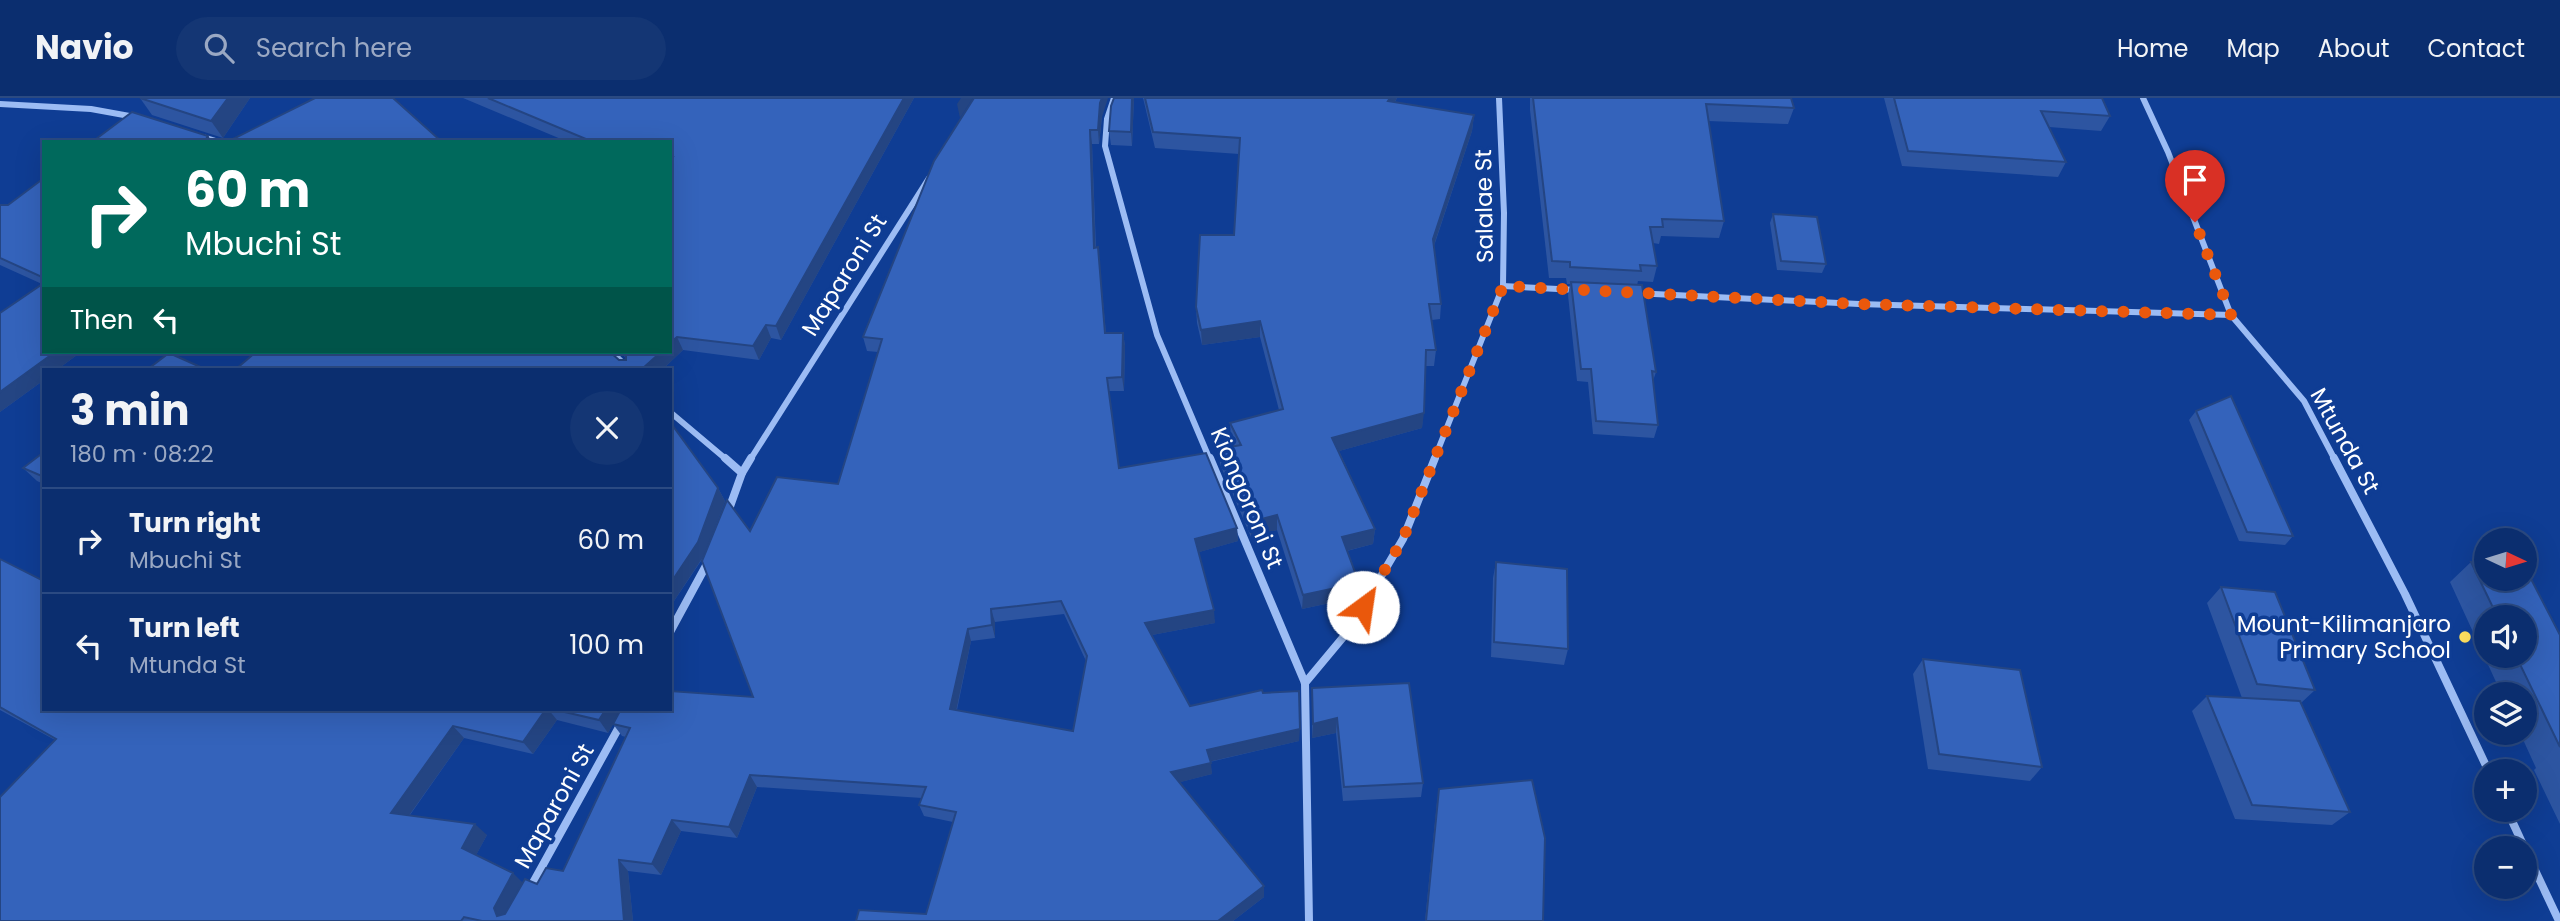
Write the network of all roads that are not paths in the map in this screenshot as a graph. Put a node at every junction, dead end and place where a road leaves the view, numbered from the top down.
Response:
1 (1114, 98) edge
2 (1499, 98) edge
3 (2143, 98) edge
4 (0, 104) edge
5 (144, 118) edge
6 (201, 136) edge
7 (213, 140) edge
8 (935, 168) edge
9 (1503, 286) junction
10 (1585, 290) edge
11 (1626, 292) edge
12 (2231, 315) junction
13 (614, 354) edge
14 (628, 368) edge
15 (672, 414) edge
16 (742, 473) junction
17 (725, 521) edge
18 (711, 557) edge
19 (672, 628) edge
20 (1305, 684) junction
21 (628, 711) edge
22 (2483, 759) edge
23 (2537, 874) edge
24 (524, 899) edge
25 (1309, 921) edge
26 (2559, 921) edge

1 - 20 street, Kiongoroni St
2 - 9 street, Salalae St
3 - 12 street, Mtunda St
4 - 5 street
6 - 7 street
8 - 16 street, Maparoni St
9 - 10 street
9 - 20 street, Salalae St
11 - 12 street
12 - 22 street, Mtunda St
13 - 14 street
15 - 16 street
16 - 17 street, Maparoni St
18 - 19 street
20 - 25 street, Kiongoroni St
21 - 24 street, Maparoni St
23 - 26 street

